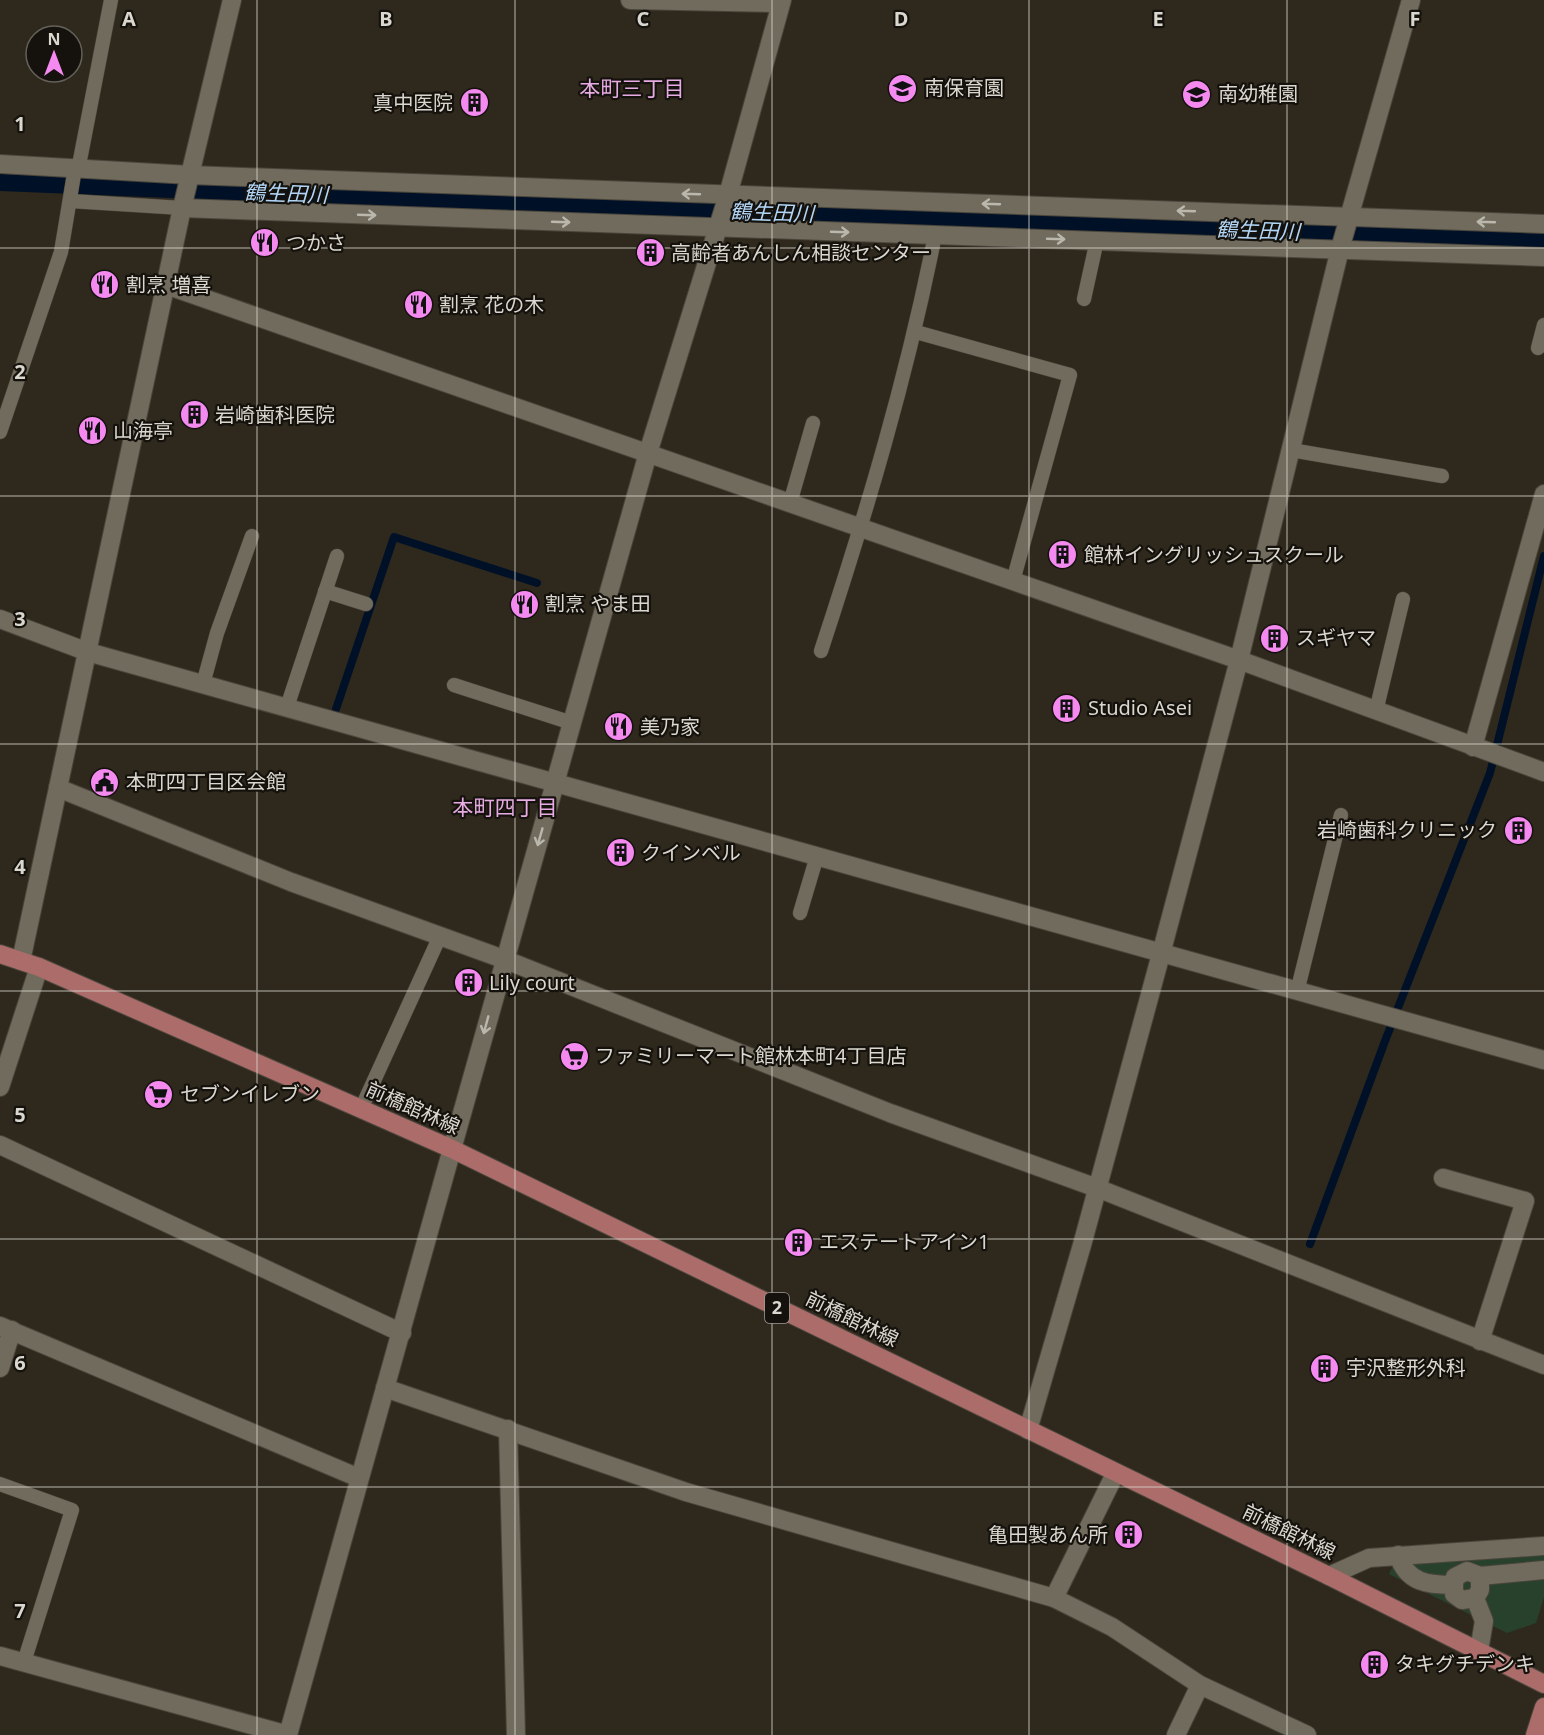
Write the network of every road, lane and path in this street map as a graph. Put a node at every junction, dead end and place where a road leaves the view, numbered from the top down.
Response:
1 (111, 0) edge
2 (232, 0) edge
3 (630, 0) edge
4 (1411, 0) edge
5 (672, 1) edge
6 (781, 2) edge
7 (0, 164) edge
8 (75, 172) junction
9 (190, 177) junction
10 (727, 198) junction
11 (70, 199) junction
12 (183, 205) junction
13 (1350, 219) junction
14 (1544, 224) edge
15 (718, 226) junction
16 (935, 235) junction
17 (1097, 240) junction
18 (1341, 247) junction
19 (1544, 257) edge
20 (166, 285) junction
21 (1084, 298) dead end
22 (1544, 325) edge
23 (916, 332) junction
24 (1538, 348) dead end
25 (813, 423) dead end
26 (0, 432) edge
27 (1291, 450) junction
28 (648, 453) junction
29 (1442, 476) dead end
30 (1544, 494) edge
31 (790, 503) junction
32 (861, 527) junction
33 (252, 536) dead end
34 (337, 555) dead end
35 (1013, 581) junction
36 (325, 591) junction
37 (1403, 598) dead end
38 (366, 604) dead end
39 (0, 618) edge
40 (821, 651) dead end
41 (88, 652) junction
42 (1239, 660) junction
43 (203, 684) junction
44 (454, 685) dead end
45 (287, 707) junction
46 (1376, 711) junction
47 (572, 723) junction
48 (1473, 747) junction
49 (1544, 772) edge
50 (556, 781) junction
51 (58, 788) junction
52 (1341, 814) dead end
53 (817, 856) junction
54 (800, 913) dead end
55 (440, 936) junction
56 (0, 954) edge
57 (1161, 954) junction
58 (506, 960) junction
59 (21, 961) junction
60 (39, 967) junction
61 (1297, 992) junction
62 (1544, 1060) edge
63 (0, 1087) edge
64 (361, 1109) junction
65 (0, 1144) edge
66 (452, 1149) junction
67 (1443, 1178) dead end
68 (1097, 1188) junction
69 (6, 1328) edge
70 (402, 1333) junction
71 (1480, 1341) junction
72 (1544, 1365) edge
73 (0, 1368) edge
74 (385, 1388) junction
75 (508, 1429) junction
76 (1028, 1430) junction
77 (1115, 1474) junction
78 (359, 1478) junction
79 (0, 1485) edge
80 (1544, 1546) edge
81 (1398, 1555) junction
82 (1544, 1570) edge
83 (1329, 1576) junction
84 (1480, 1576) junction
85 (1454, 1585) junction
86 (1054, 1598) junction
87 (1474, 1598) junction
88 (1479, 1651) junction
89 (0, 1656) edge
90 (24, 1662) junction
91 (1544, 1684) edge
92 (1200, 1685) junction
93 (1544, 1707) edge
94 (288, 1735) edge
95 (516, 1735) edge
96 (1176, 1735) edge
97 (1307, 1735) edge
98 (1535, 1735) edge

1 - 8 lane
2 - 9 street
3 - 5 street
4 - 13 street
5 - 6 street
6 - 10 street
7 - 8 street
8 - 9 street
8 - 11 lane
10 -> 9 street
9 - 12 street
13 -> 10 street
10 - 15 street
11 - 12 lane
11 - 26 lane
12 -> 15 street
12 - 20 street
14 -> 13 street
13 - 18 street
15 -> 16 street
15 - 28 street
16 -> 17 street
16 - 23 lane
17 - 18 street
17 - 21 lane
18 - 19 street
18 - 27 street
20 - 28 street
20 - 41 street
22 - 24 lane
23 - 32 lane
23 - 35 lane
25 - 31 lane
27 - 29 lane
27 - 42 street
28 - 31 street
28 - 47 street
30 - 48 street
31 - 32 street
32 - 35 street
32 - 40 lane
33 - 43 lane
34 - 36 lane
35 - 42 street
36 - 38 lane
36 - 45 lane
37 - 46 lane
39 - 41 street
41 - 43 street
41 - 51 street
42 - 46 street
42 - 57 street
43 - 45 street
44 - 47 lane
45 - 50 street
46 - 48 street
47 - 50 street
48 - 49 street
50 - 53 street
50 -> 58 street
51 - 55 street
51 - 59 street
52 - 61 lane
53 - 54 lane
53 - 57 street
55 - 58 street
55 - 64 lane
56 - 59 main road, 前橋館林線 / 2
57 - 61 street
57 - 68 street
58 -> 66 street
58 - 68 street
59 - 60 main road, 前橋館林線 / 2
60 - 63 street
60 - 64 main road, 前橋館林線 / 2
61 - 62 street
64 - 66 main road, 前橋館林線 / 2
65 - 70 street
66 - 70 street
66 - 76 main road, 前橋館林線 / 2
67 - 71 street
68 - 71 street
68 - 76 street
69 - 73 street
69 - 78 street
70 - 74 street
71 - 72 street
74 - 75 street
74 - 78 street
75 - 86 street
75 - 95 street
76 - 77 main road, 前橋館林線 / 2
77 - 83 main road, 前橋館林線 / 2
77 - 86 street
78 - 94 street
79 - 90 lane
80 - 81 street
81 - 83 street
81 - 85 street
82 - 84 street
83 - 88 main road, 前橋館林線 / 2
84 - 85 street
84 - 87 street
85 - 87 street
86 - 92 street
87 - 88 street
88 - 91 main road, 前橋館林線 / 2
89 - 90 street
90 - 94 street
92 - 96 street
92 - 97 street
93 - 98 main road

